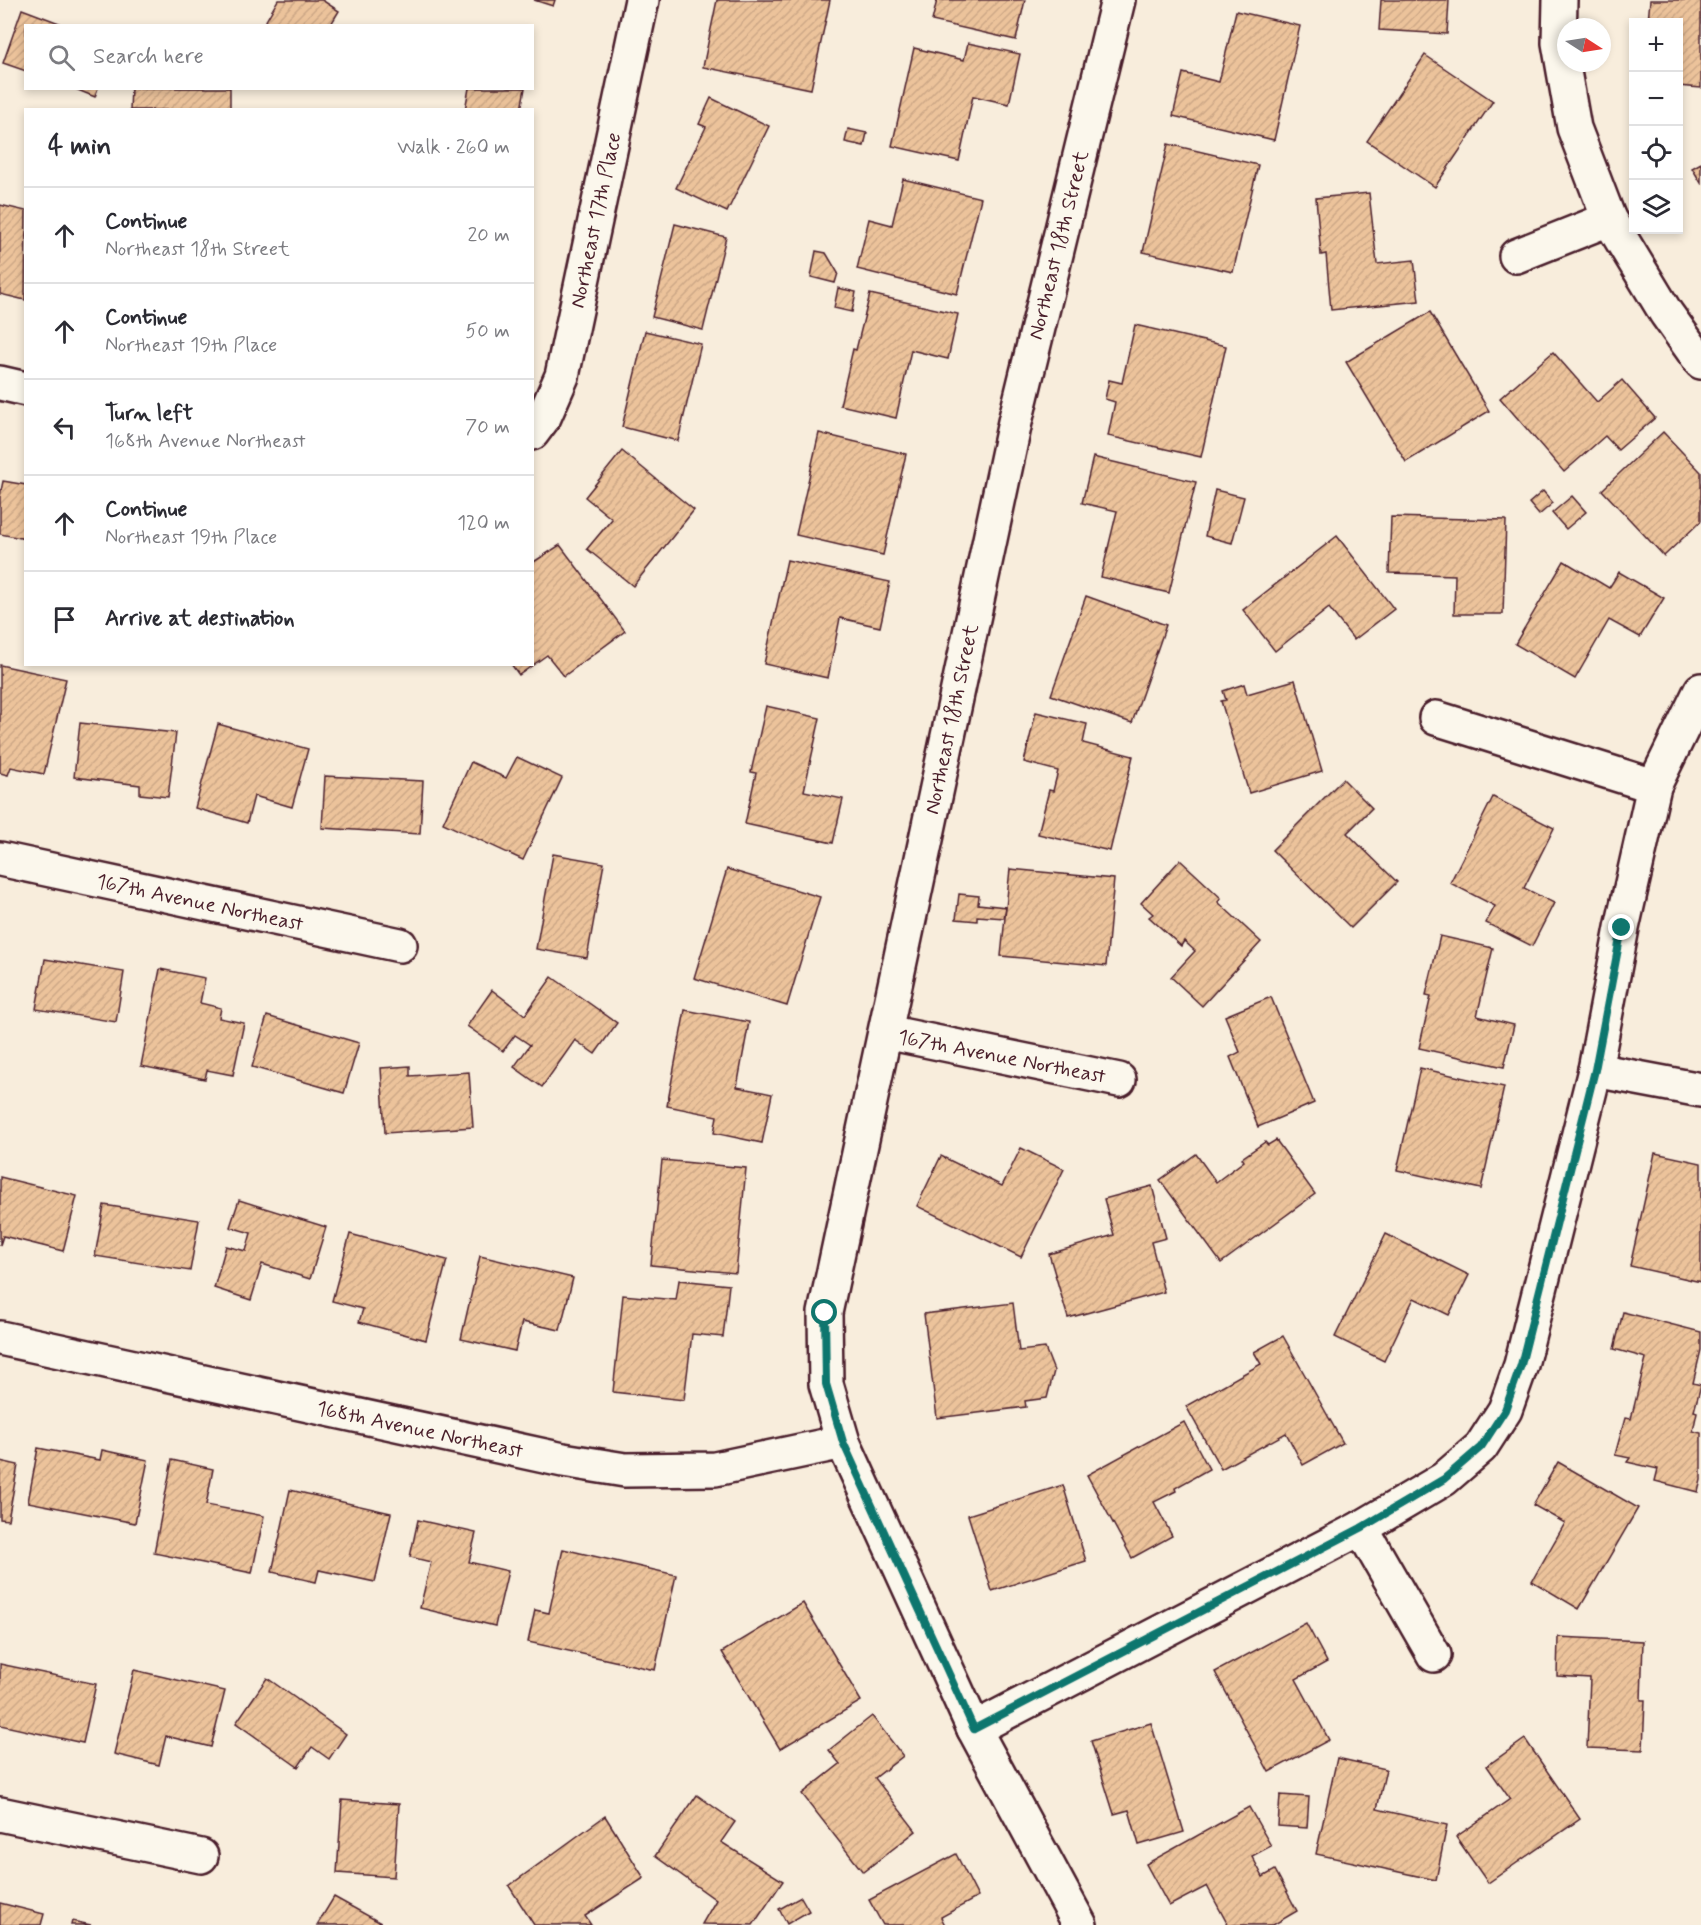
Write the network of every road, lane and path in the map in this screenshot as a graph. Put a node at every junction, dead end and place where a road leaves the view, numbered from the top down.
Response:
1 (642, 0) edge
2 (1118, 0) edge
3 (1560, 0) edge
4 (1609, 219) junction
5 (1516, 256) dead end
6 (1701, 362) edge
7 (0, 383) edge
8 (24, 388) edge
9 (534, 430) edge
10 (1701, 690) edge
11 (1436, 718) dead end
12 (1654, 786) junction
13 (0, 859) edge
14 (400, 945) dead end
15 (886, 1032) junction
16 (1595, 1070) junction
17 (1119, 1080) dead end
18 (1701, 1090) edge
19 (0, 1338) edge
20 (843, 1442) junction
21 (1361, 1528) junction
22 (1434, 1655) dead end
23 (974, 1729) junction
24 (0, 1815) edge
25 (201, 1856) dead end
26 (1080, 1925) edge

1 - 9 street, Northeast 17th Place
2 - 15 street, Northeast 18th Street
3 - 4 street
4 - 5 street
4 - 6 street
7 - 8 street
10 - 12 street
11 - 12 street
12 - 16 street
13 - 14 street, 167th Avenue Northeast
15 - 17 street, 167th Avenue Northeast
15 - 20 street, Northeast 18th Street
16 - 18 street
16 - 21 street
19 - 20 street, 168th Avenue Northeast
20 - 23 street, Northeast 18th Street
21 - 22 street
21 - 23 street
23 - 26 street, Northeast 18th Street
24 - 25 street

